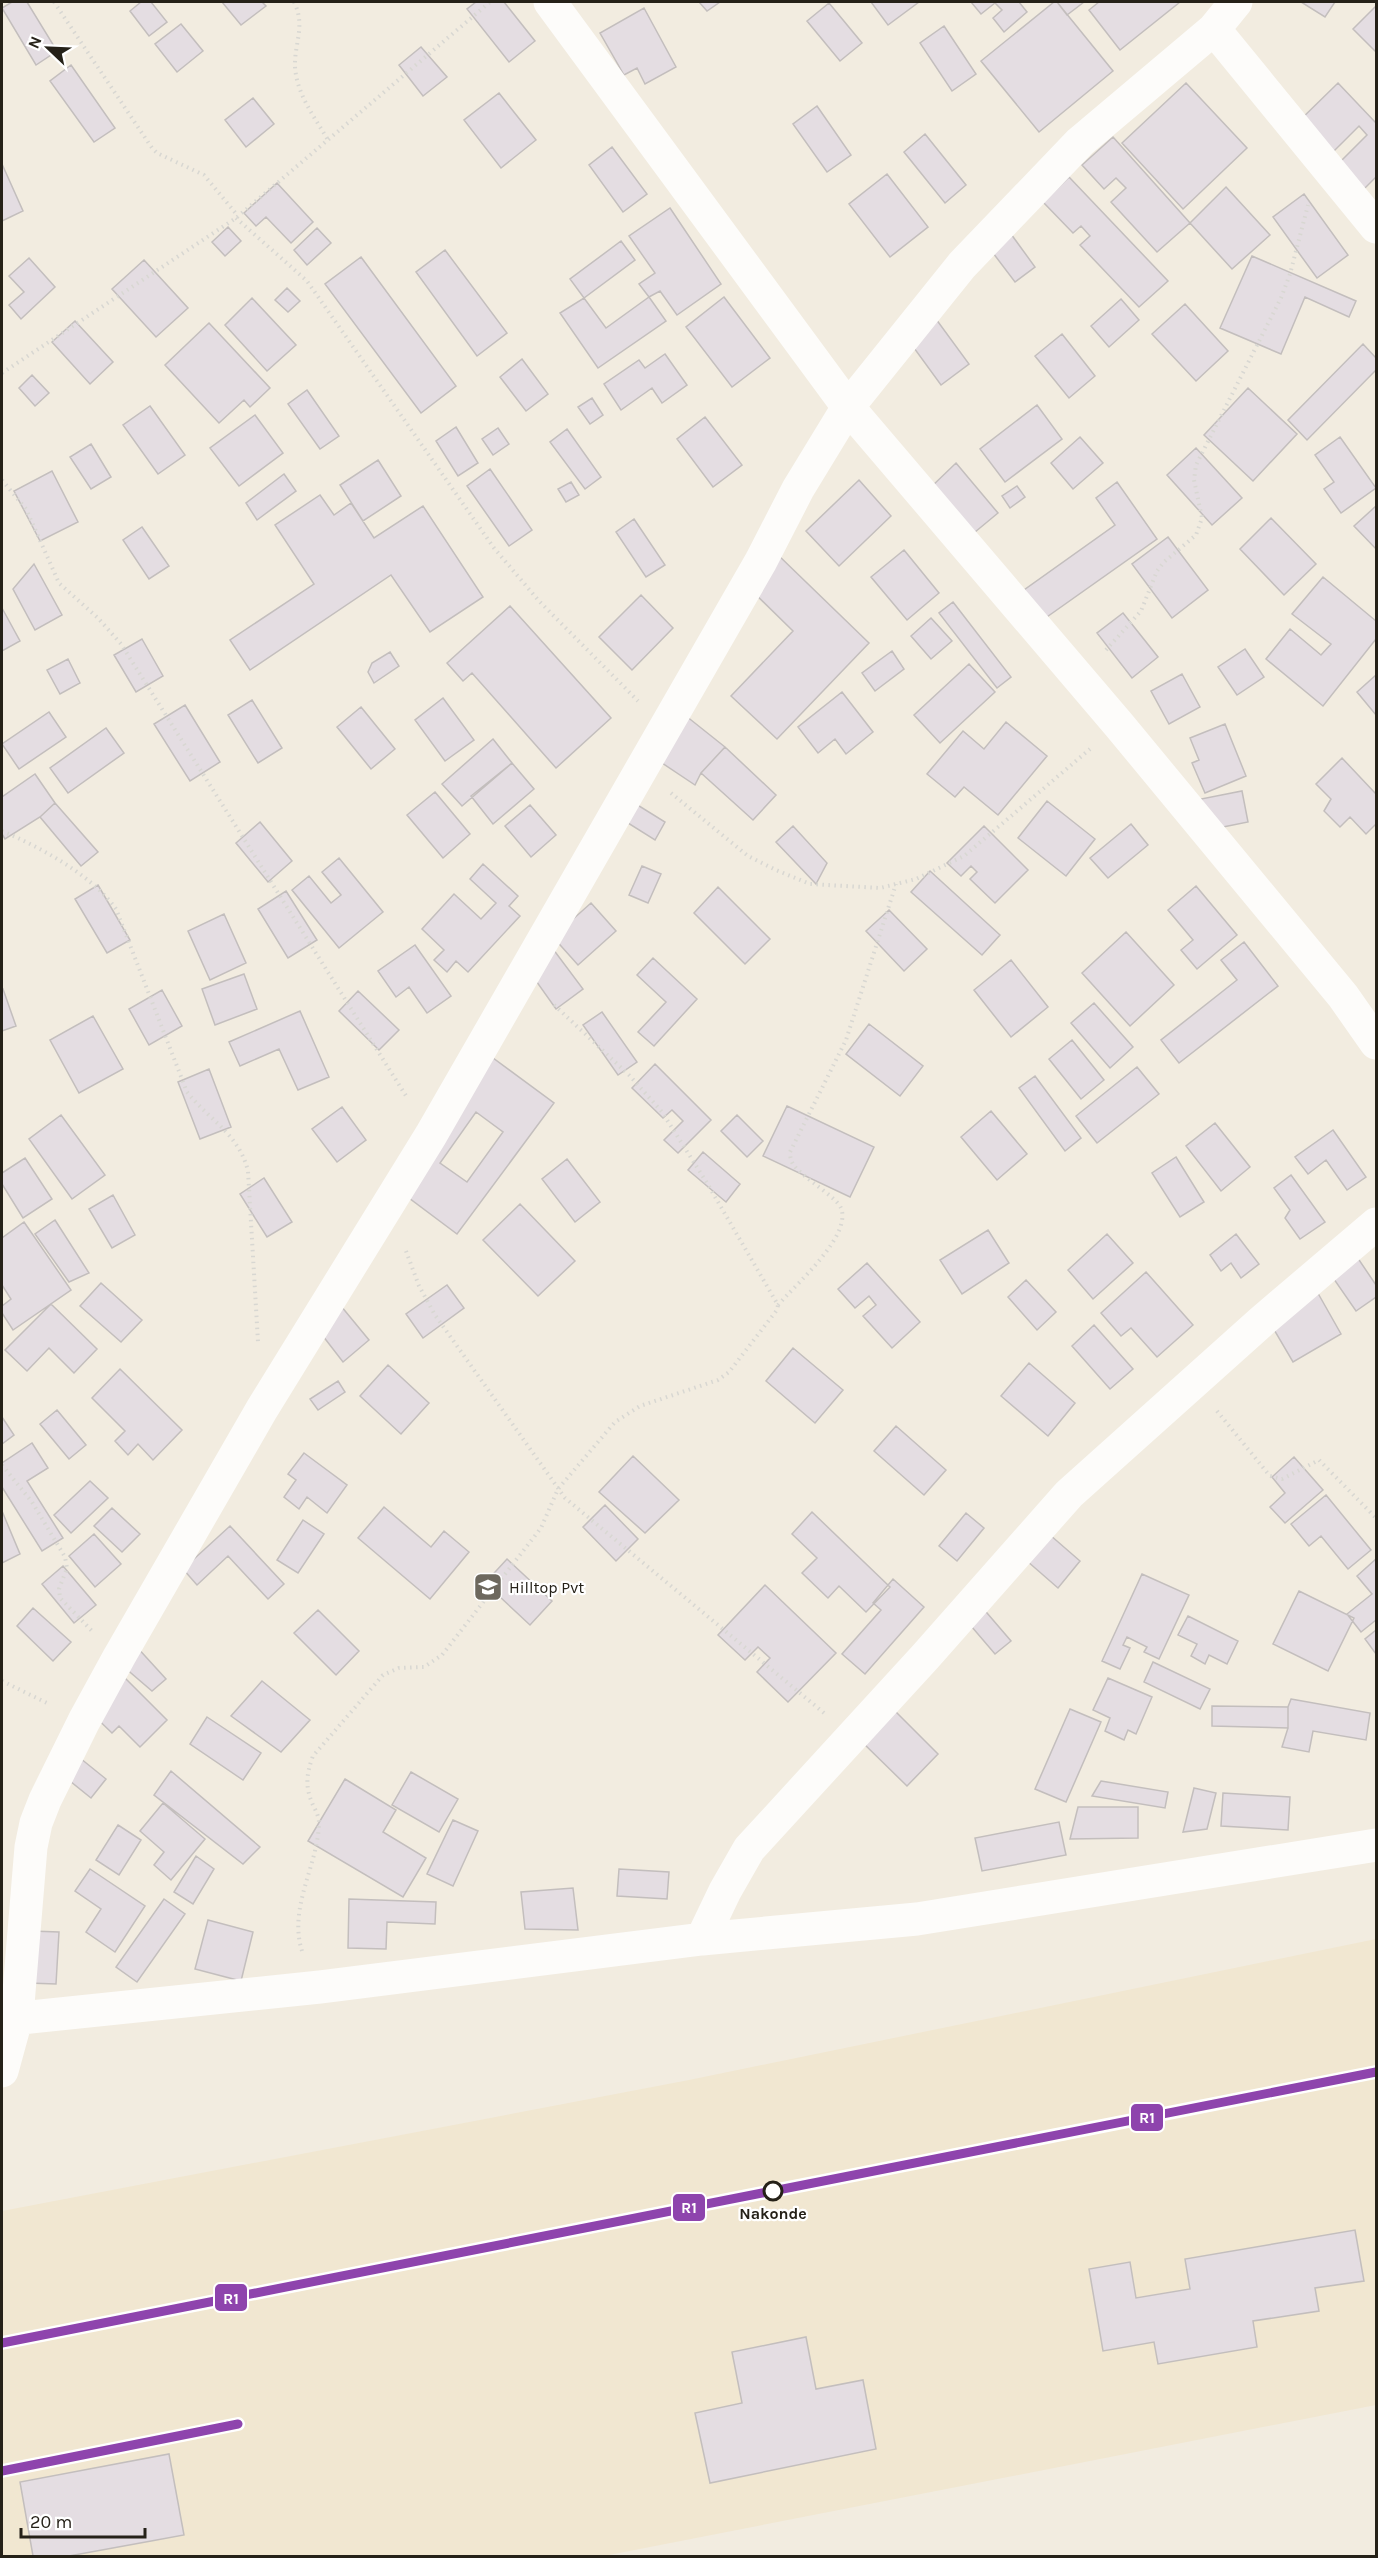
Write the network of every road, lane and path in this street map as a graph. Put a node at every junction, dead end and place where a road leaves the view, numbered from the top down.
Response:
1 (54, 2) edge
2 (294, 2) edge
3 (490, 2) edge
4 (550, 2) edge
5 (1236, 2) edge
6 (1214, 29) junction
7 (328, 140) junction
8 (1320, 158) junction
9 (237, 217) junction
10 (1377, 226) edge
11 (2, 373) edge
12 (848, 407) junction
13 (2, 480) edge
14 (1079, 680) junction
15 (1119, 725) junction
16 (664, 727) junction
17 (641, 767) junction
18 (2, 831) edge
19 (896, 884) junction
20 (523, 975) junction
21 (1377, 1043) edge
22 (431, 1135) junction
23 (388, 1200) junction
24 (1377, 1224) edge
25 (778, 1305) junction
26 (258, 1349) dead end
27 (1193, 1382) junction
28 (2, 1465) edge
29 (558, 1489) junction
30 (1377, 1518) edge
31 (119, 1657) junction
32 (2, 1681) edge
33 (84, 1721) junction
34 (852, 1737) junction
35 (1377, 1845) edge
36 (702, 1939) junction
37 (320, 1987) junction
38 (9, 2018) edge
39 (2, 2071) edge

1 - 9 path
2 - 7 path
3 - 7 path
4 - 12 street
5 - 6 street
6 - 8 street
6 - 12 street
7 - 9 path
8 - 10 street
8 - 14 path
9 - 11 path
9 - 16 path
12 - 14 street
12 - 16 street
13 - 22 path
14 - 15 street
15 - 19 path
15 - 21 street
16 - 17 street
17 - 19 path
17 - 20 street
18 - 26 path
19 - 25 path
20 - 22 street
20 - 25 path
22 - 23 street
23 - 29 path
23 - 31 street
24 - 27 street
25 - 29 path
27 - 30 path
27 - 34 street
28 - 31 path
29 - 34 path
29 - 37 path
31 - 33 street
32 - 33 path
33 - 38 street
34 - 36 street
35 - 36 street
36 - 37 street
37 - 38 street
38 - 39 street

